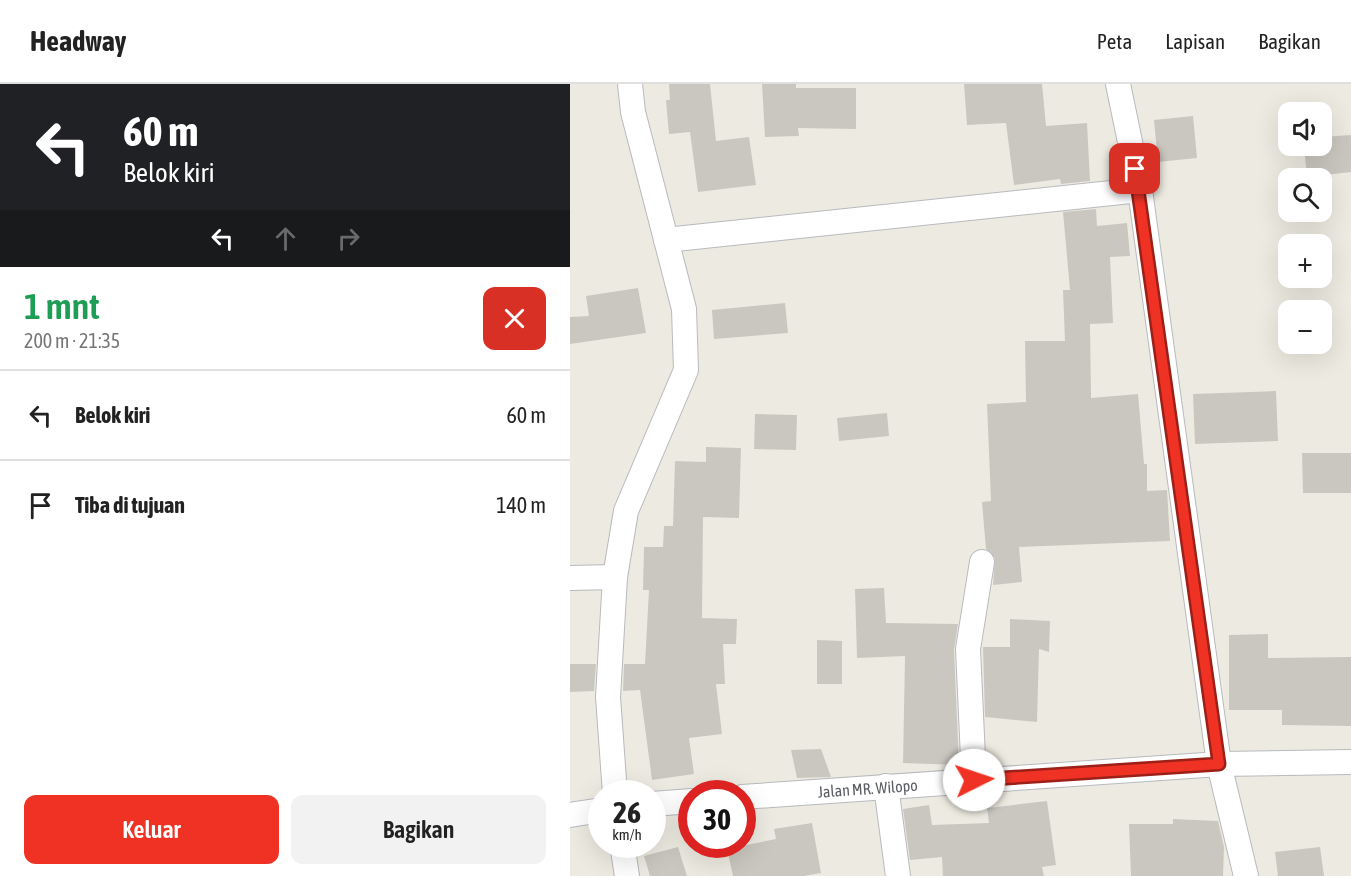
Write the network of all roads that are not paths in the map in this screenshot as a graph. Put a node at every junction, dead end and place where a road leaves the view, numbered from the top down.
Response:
1 (630, 84) edge
2 (1118, 84) edge
3 (1140, 190) junction
4 (666, 240) junction
5 (982, 562) dead end
6 (615, 577) junction
7 (570, 578) edge
8 (1351, 762) edge
9 (1219, 764) junction
10 (614, 780) edge
11 (974, 780) junction
12 (886, 786) junction
13 (756, 796) edge
14 (588, 812) edge
15 (570, 815) edge
16 (624, 858) edge
17 (627, 876) edge
18 (898, 876) edge
19 (1246, 876) edge

1 - 4 street
2 - 3 street
3 - 4 street
3 - 9 street
4 - 6 street
5 - 11 street
6 - 7 street
6 - 10 street
8 - 9 street, Jalan MR. Wilopo
9 - 11 street, Jalan MR. Wilopo
9 - 19 street
11 - 12 street, Jalan MR. Wilopo
12 - 13 street, Jalan MR. Wilopo
12 - 18 street
14 - 15 street
16 - 17 street

